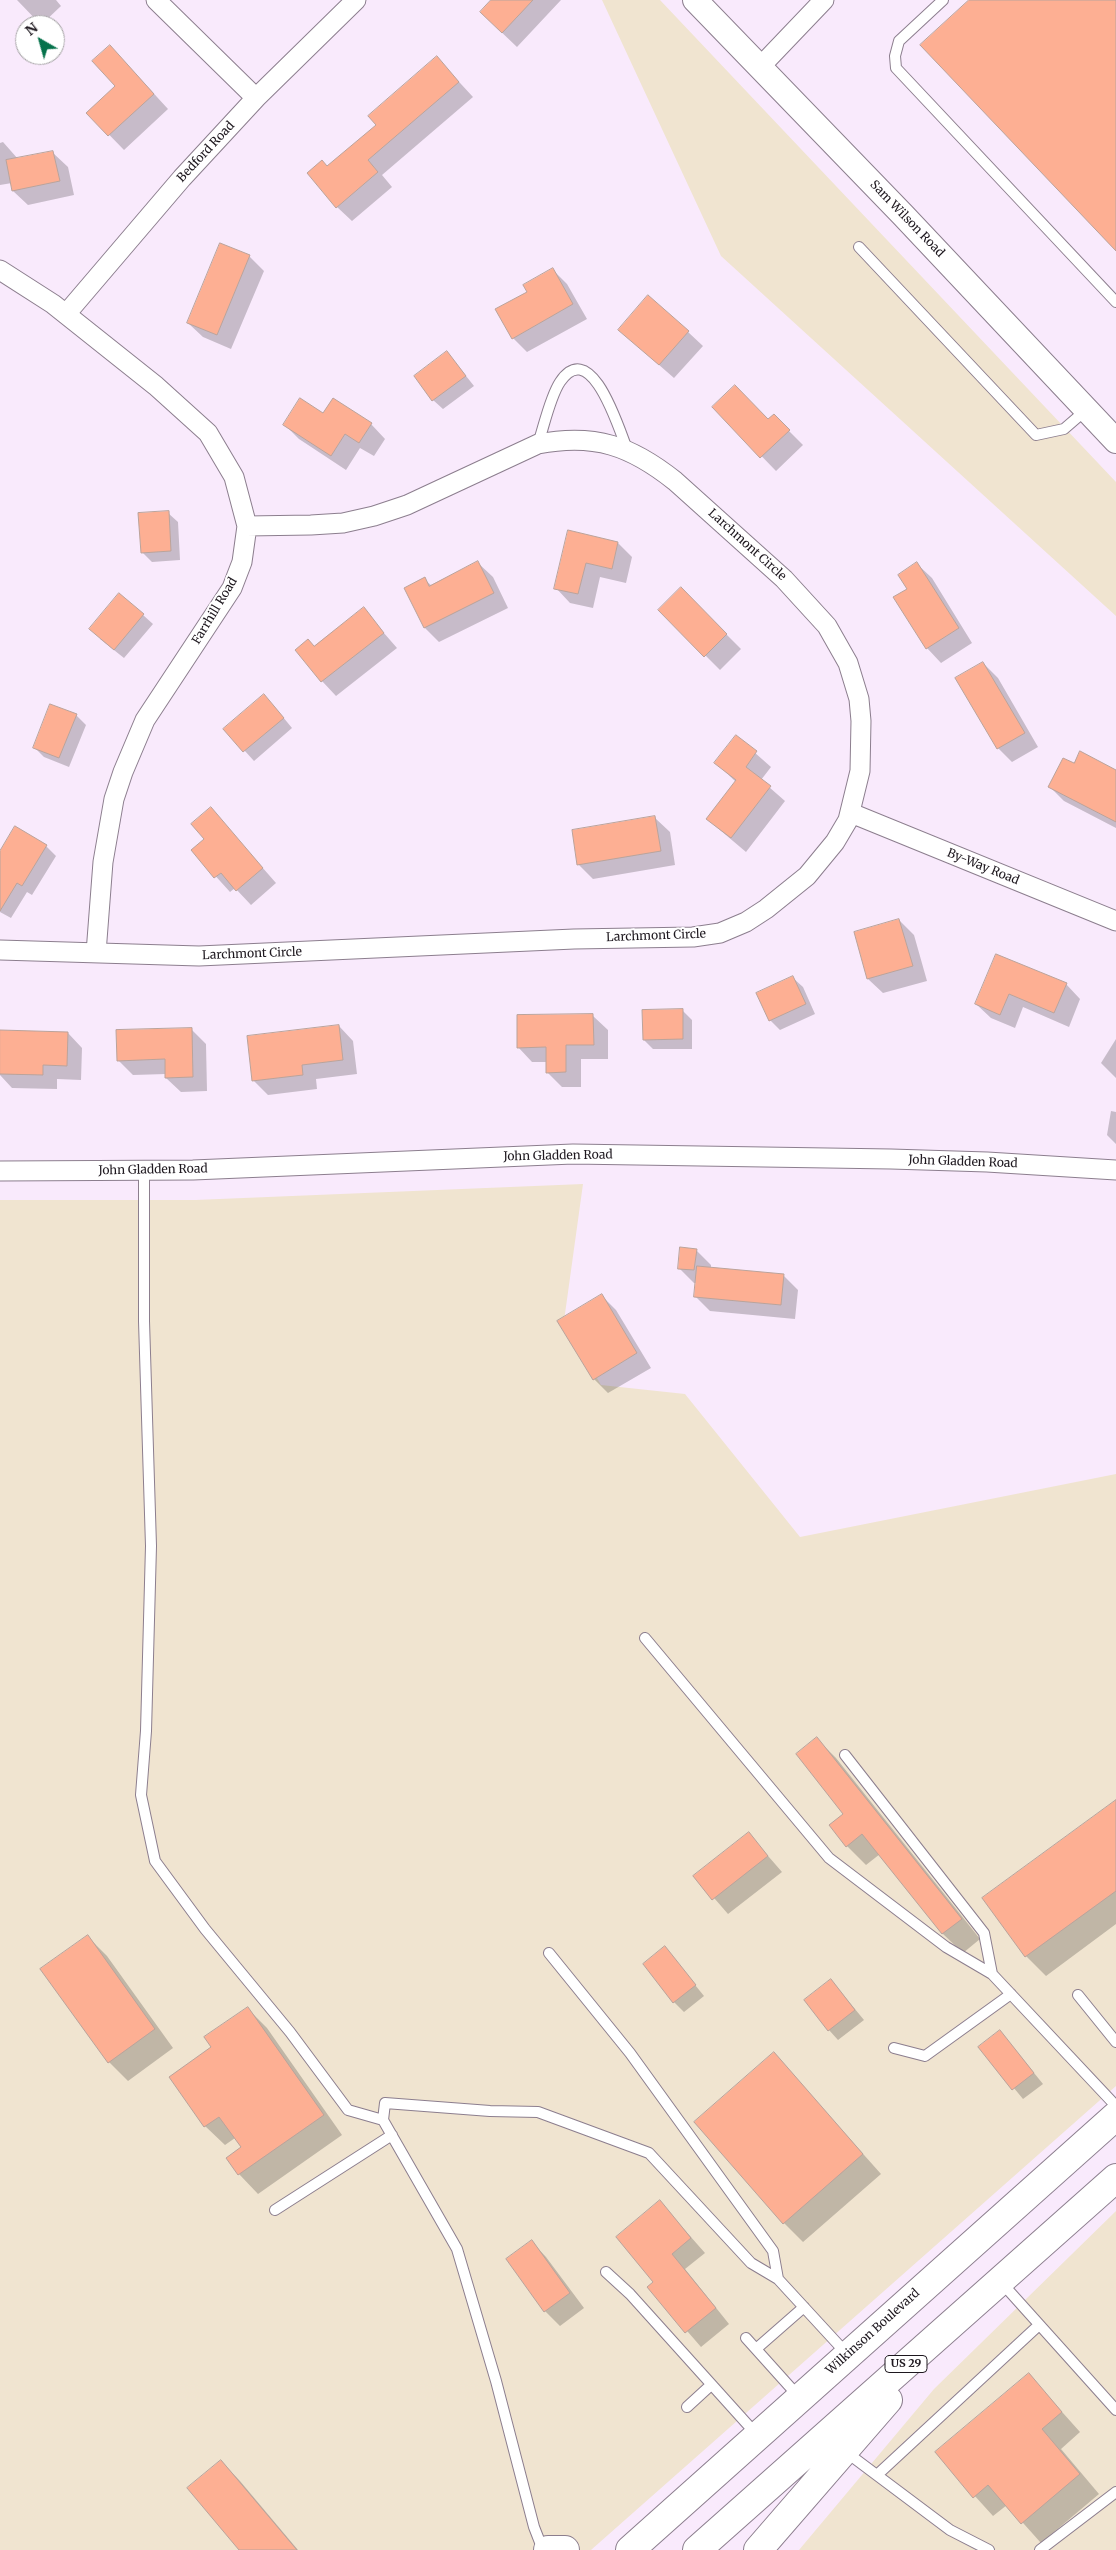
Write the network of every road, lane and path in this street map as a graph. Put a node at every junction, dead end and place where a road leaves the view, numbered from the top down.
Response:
1 (156, 0) edge
2 (356, 0) edge
3 (695, 0) edge
4 (824, 0) edge
5 (943, 0) edge
6 (760, 68) junction
7 (256, 98) junction
8 (860, 247) dead end
9 (0, 270) edge
10 (1116, 302) edge
11 (66, 314) junction
12 (1086, 410) junction
13 (1116, 442) edge
14 (538, 444) junction
15 (627, 449) junction
16 (247, 526) junction
17 (851, 813) junction
18 (1116, 920) edge
19 (0, 950) edge
20 (96, 953) junction
21 (1116, 1170) edge
22 (0, 1171) edge
23 (144, 1171) junction
24 (645, 1638) dead end
25 (845, 1755) dead end
26 (549, 1953) dead end
27 (992, 1974) junction
28 (1011, 1994) junction
29 (1078, 1995) dead end
30 (1116, 2042) edge
31 (894, 2048) dead end
32 (1116, 2106) edge
33 (1116, 2116) edge
34 (383, 2120) junction
35 (392, 2135) junction
36 (1116, 2178) edge
37 (275, 2210) dead end
38 (606, 2272) dead end
39 (778, 2279) junction
40 (1000, 2281) junction
41 (976, 2303) junction
42 (804, 2307) junction
43 (1039, 2325) junction
44 (746, 2338) dead end
45 (756, 2349) junction
46 (848, 2355) junction
47 (711, 2385) junction
48 (800, 2398) junction
49 (687, 2407) dead end
50 (1116, 2410) edge
51 (757, 2436) junction
52 (844, 2450) junction
53 (877, 2475) junction
54 (1116, 2492) edge
55 (543, 2550) edge
56 (548, 2550) edge
57 (565, 2550) edge
58 (630, 2550) edge
59 (697, 2550) edge
60 (758, 2550) edge
61 (989, 2550) edge
62 (1040, 2550) edge

1 - 7 street
2 - 7 street, Bedford Road
3 - 6 street, Sam Wilson Road
4 - 6 street
5 - 10 lane
6 - 12 street, Sam Wilson Road
7 - 11 street, Bedford Road
8 - 12 lane
9 - 11 street, Farrhill Road
11 - 16 street, Farrhill Road
12 - 13 street, Sam Wilson Road
14 - 15 street, Larchmont Circle
14 - 15 lane
14 - 16 street, Larchmont Circle
15 - 17 street, Larchmont Circle
16 - 20 street, Farrhill Road
17 - 18 street, By-Way Road
17 - 20 street, Larchmont Circle
19 - 20 street, Larchmont Circle
21 - 23 street, John Gladden Road
22 - 23 street, John Gladden Road
23 - 34 lane
24 - 27 lane
25 - 27 lane
26 - 39 lane
27 - 28 lane
28 - 31 lane
28 - 32 lane
29 - 30 lane
33 - 46 main road, Wilkinson Boulevard
34 - 35 lane
34 - 39 lane
35 - 37 lane
35 - 55 lane
36 - 40 main road, US 29
38 - 47 lane
39 - 42 lane
40 - 41 main road, US 29
40 - 43 lane
41 - 52 main road
41 - 59 main road, US 29
42 - 45 lane
42 - 46 lane
43 - 50 lane
43 - 53 lane
44 - 45 lane
45 - 48 lane
46 - 48 main road, Wilkinson Boulevard
47 - 49 lane
47 - 51 lane
48 - 51 main road, Wilkinson Boulevard
51 - 58 main road, Wilkinson Boulevard
52 - 53 lane
52 - 60 main road
53 - 61 lane
54 - 62 lane
56 - 57 main road

